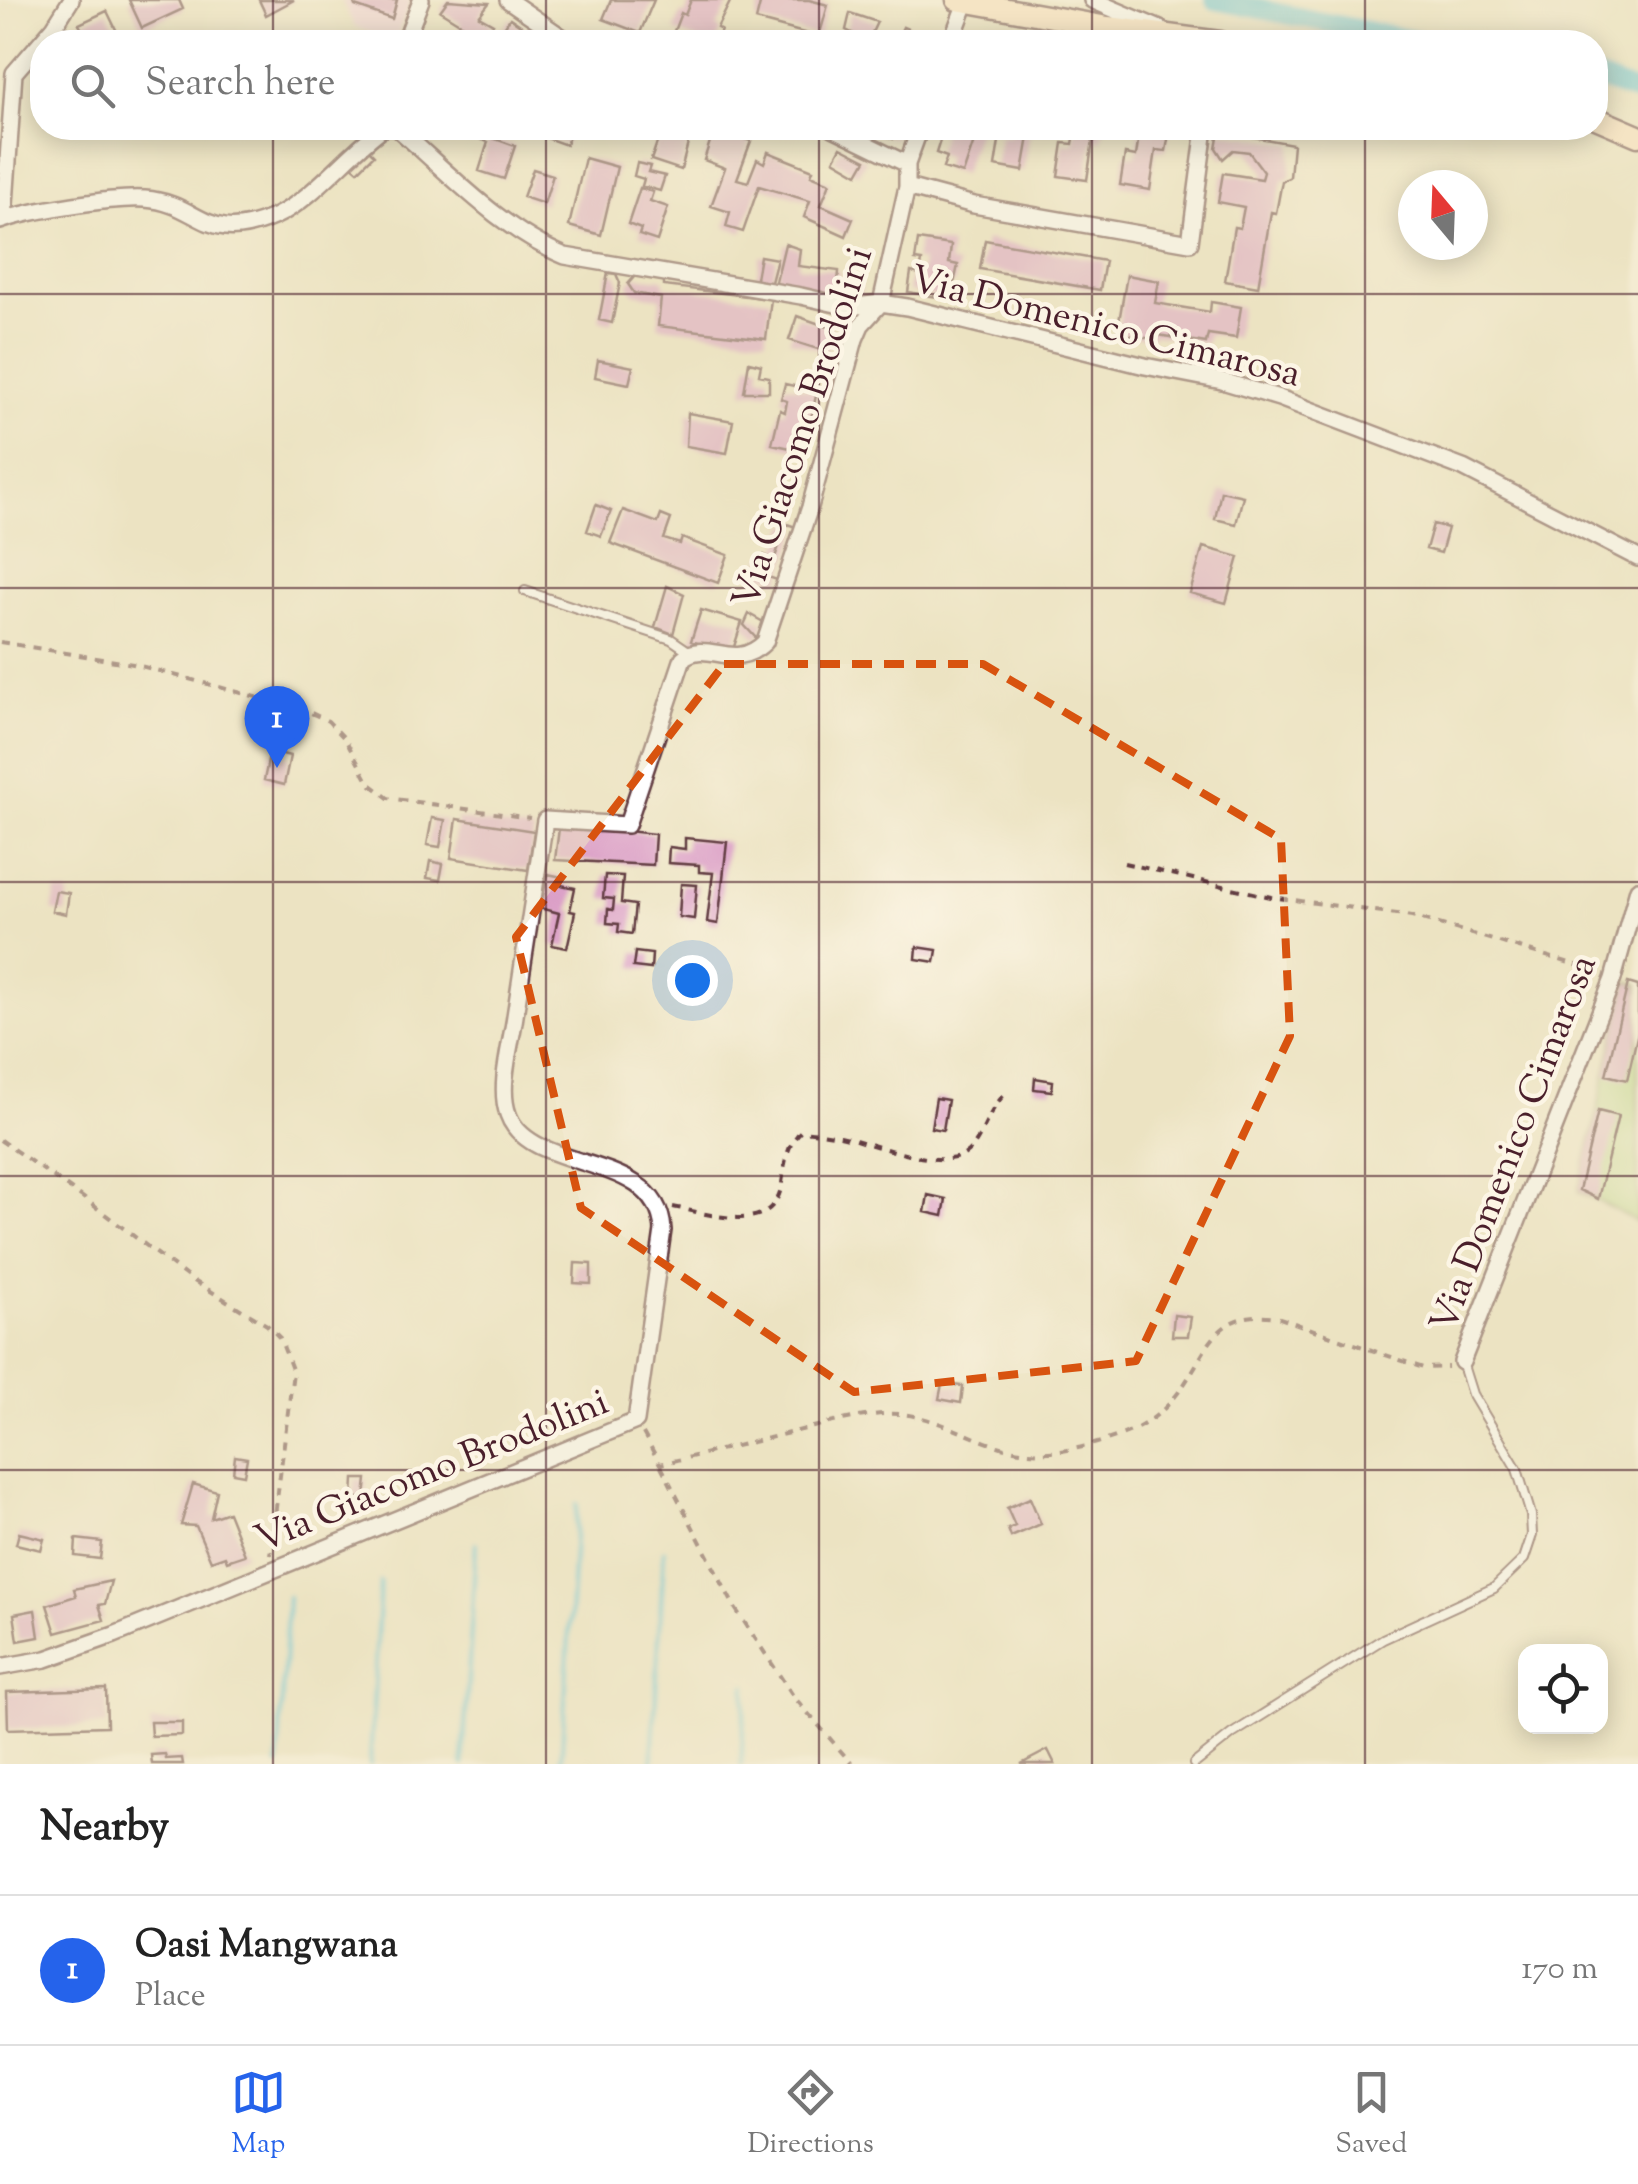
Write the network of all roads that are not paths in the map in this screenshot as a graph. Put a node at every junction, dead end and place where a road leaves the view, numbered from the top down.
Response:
1 (71, 0) edge
2 (422, 0) edge
3 (508, 0) edge
4 (1092, 0) edge
5 (964, 1) edge
6 (1003, 5) edge
7 (51, 30) edge
8 (410, 30) edge
9 (548, 30) edge
10 (956, 30) edge
11 (1140, 30) edge
12 (1162, 30) edge
13 (30, 49) edge
14 (7, 71) edge
15 (1608, 123) edge
16 (1638, 136) edge
17 (369, 140) edge
18 (411, 140) edge
19 (858, 140) edge
20 (916, 140) edge
21 (1203, 140) edge
22 (907, 164) junction
23 (907, 186) junction
24 (2, 220) edge
25 (882, 303) junction
26 (1638, 558) edge
27 (526, 591) dead end
28 (690, 652) junction
29 (1638, 889) edge
30 (1462, 1362) joint
31 (0, 1668) edge
32 (1194, 1764) edge

1 - 7 street
2 - 8 street
3 - 9 street
4 - 12 street
5 - 6 main road
5 - 10 street
6 - 11 main road
13 - 14 street
14 - 24 street
15 - 16 main road
17 - 24 street
18 - 25 street, Via Domenico Cimarosa
19 - 22 street
20 - 22 street, Via Giacomo Brodolini
21 - 23 street
22 - 23 street, Via Giacomo Brodolini
23 - 25 street, Via Giacomo Brodolini
25 - 26 street, Via Domenico Cimarosa
25 - 28 street, Via Giacomo Brodolini
27 - 28 lane
28 - 31 street, Via Giacomo Brodolini
29 - 30 street, Via Domenico Cimarosa
30 - 32 lane

